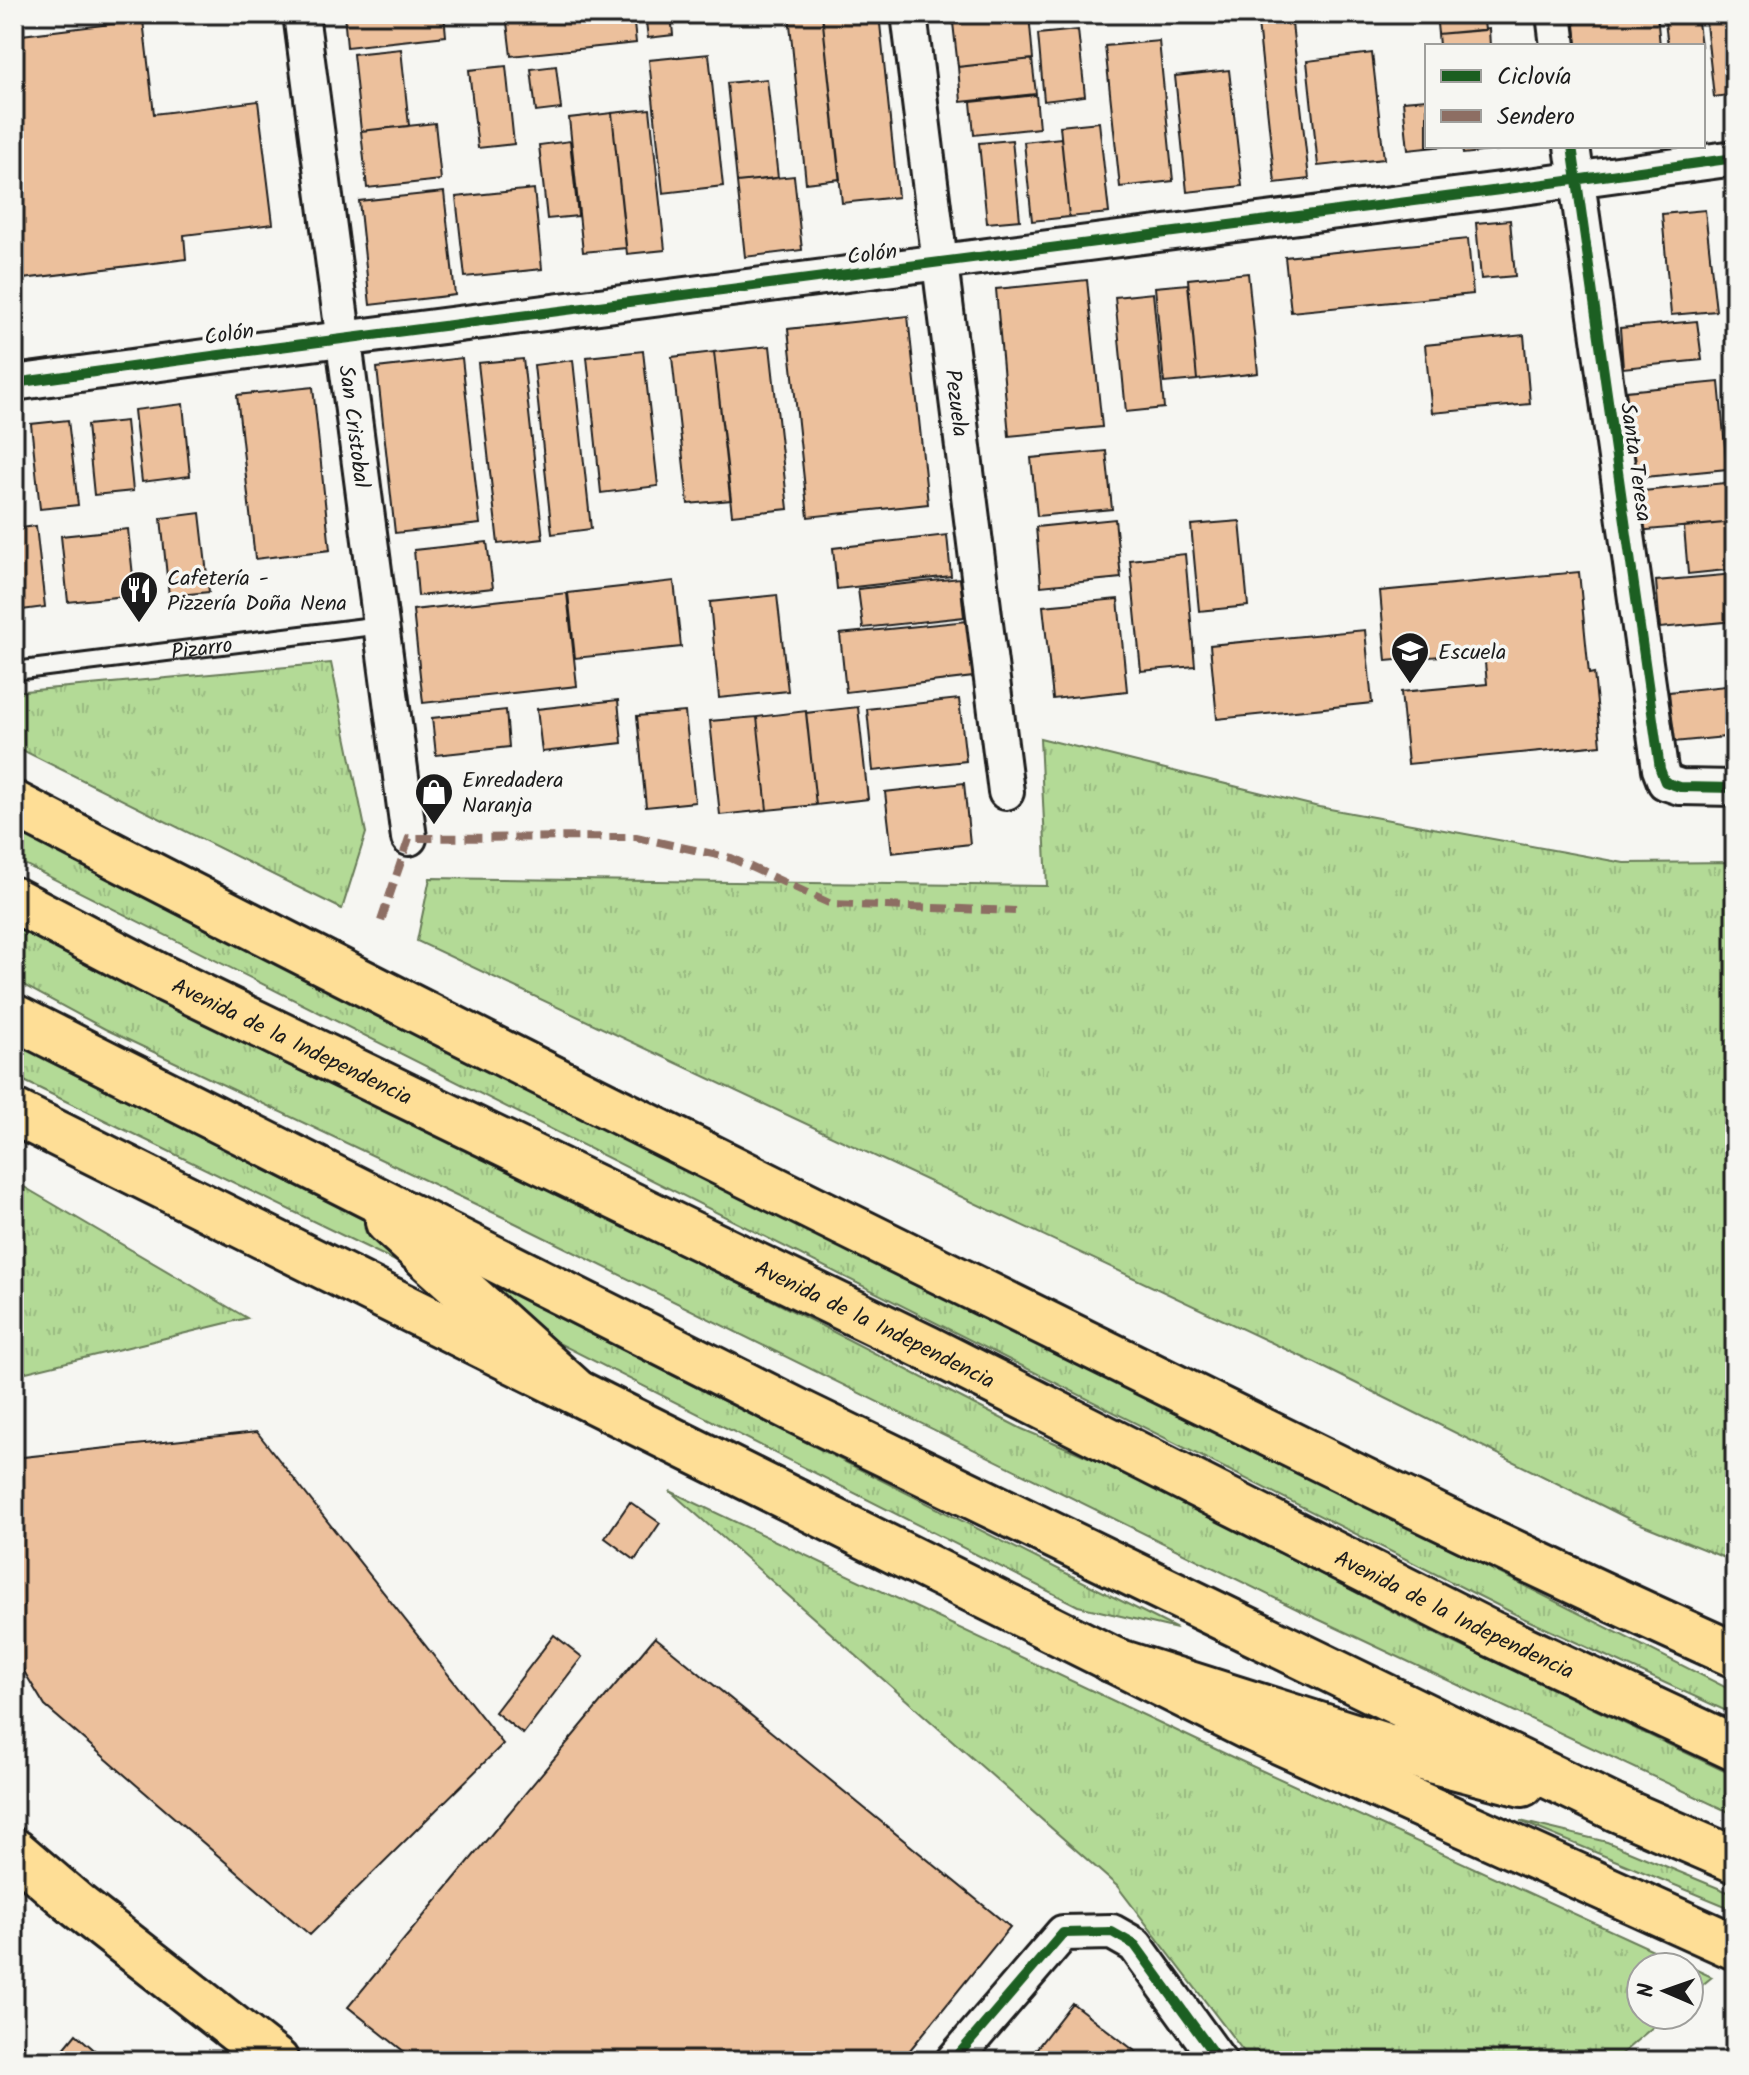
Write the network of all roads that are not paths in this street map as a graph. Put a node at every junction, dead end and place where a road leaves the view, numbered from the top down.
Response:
1 (301, 14) edge
2 (909, 14) edge
3 (1554, 14) edge
4 (1558, 44) edge
5 (1572, 148) edge
6 (1735, 158) edge
7 (1577, 180) junction
8 (942, 264) junction
9 (343, 337) junction
10 (14, 383) edge
11 (381, 625) junction
12 (23, 670) dead end
13 (1735, 788) edge
14 (1006, 792) dead end
15 (14, 804) edge
16 (409, 838) dead end
17 (14, 900) edge
18 (14, 1017) edge
19 (14, 1112) edge
20 (344, 1183) junction
21 (573, 1389) junction
22 (1735, 1655) edge
23 (1110, 1659) junction
24 (1735, 1748) edge
25 (1615, 1808) junction
26 (14, 1851) edge
27 (1735, 1860) edge
28 (1735, 1947) edge
29 (276, 2061) edge
30 (953, 2061) edge
31 (1219, 2061) edge

1 - 9 street, San Cristobal
2 - 8 street, Pezuela
3 - 4 street
5 - 7 street, Santa Teresa
6 - 7 street, Colón
7 - 8 street, Colón
7 - 13 street, Santa Teresa
8 - 9 street, Colón
8 - 14 street, Pezuela
9 - 10 street, Colón
9 - 11 street, San Cristobal
11 - 12 lane, Pizarro
11 - 16 street, San Cristobal
15 - 22 main road
17 - 24 main road, Avenida de la Independencia
18 - 20 main road
19 - 21 main road
20 - 21 main road
20 - 25 main road
21 - 23 main road
23 - 25 main road
23 - 28 main road
25 - 27 main road
26 - 29 main road
30 - 31 street

